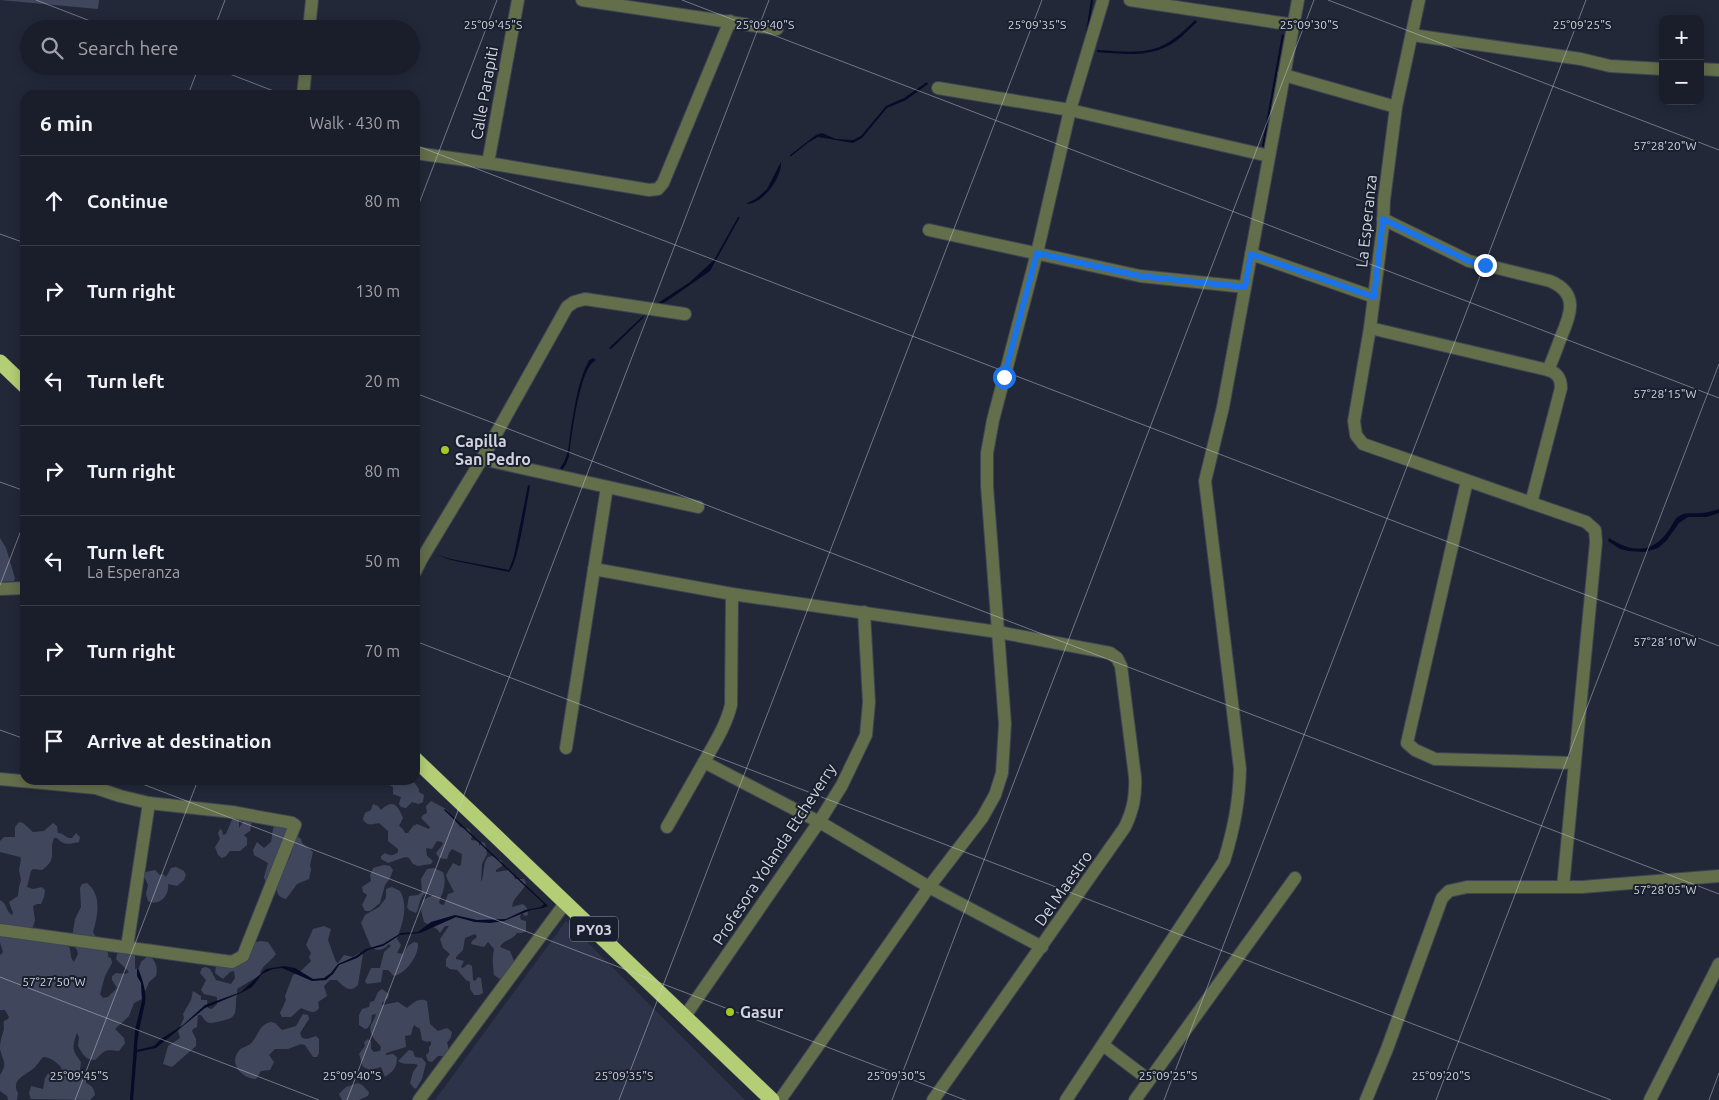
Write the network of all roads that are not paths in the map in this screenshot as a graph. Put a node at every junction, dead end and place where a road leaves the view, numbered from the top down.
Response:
1 (312, 0) edge
2 (518, 0) edge
3 (582, 0) edge
4 (1103, 0) edge
5 (1130, 0) edge
6 (1298, 0) edge
7 (1419, 0) edge
8 (310, 20) edge
9 (730, 21) junction
10 (1294, 25) junction
11 (777, 29) dead end
12 (1412, 34) junction
13 (1659, 69) edge
14 (1704, 69) edge
15 (1719, 70) edge
16 (305, 75) edge
17 (1284, 75) junction
18 (938, 88) dead end
19 (304, 90) edge
20 (1396, 107) junction
21 (1070, 110) junction
22 (420, 154) edge
23 (1269, 156) junction
24 (488, 163) junction
25 (1383, 219) junction
26 (929, 230) dead end
27 (1037, 253) junction
28 (1251, 254) junction
29 (1245, 287) junction
30 (1374, 297) junction
31 (685, 314) dead end
32 (1370, 328) junction
33 (0, 362) edge
34 (1548, 370) junction
35 (20, 381) edge
36 (482, 459) junction
37 (1467, 481) junction
38 (607, 487) junction
39 (1531, 503) junction
40 (698, 507) dead end
41 (420, 562) edge
42 (594, 569) junction
43 (20, 588) edge
44 (0, 589) edge
45 (732, 594) junction
46 (864, 612) junction
47 (998, 632) junction
48 (566, 748) dead end
49 (704, 762) junction
50 (1574, 762) junction
51 (420, 764) edge
52 (0, 779) edge
53 (20, 781) edge
54 (64, 785) edge
55 (111, 786) edge
56 (149, 803) junction
57 (819, 822) junction
58 (667, 827) dead end
59 (1719, 876) edge
60 (1295, 878) dead end
61 (929, 887) junction
62 (1562, 887) junction
63 (566, 902) junction
64 (0, 930) edge
65 (127, 946) junction
66 (1042, 946) junction
67 (1719, 964) edge
68 (685, 1016) junction
69 (1103, 1045) junction
70 (1149, 1080) junction
71 (419, 1100) edge
72 (772, 1100) edge
73 (780, 1100) edge
74 (933, 1100) edge
75 (1066, 1100) edge
76 (1136, 1100) edge
77 (1366, 1100) edge
78 (1650, 1100) edge

1 - 8 street
2 - 24 street, Calle Parapiti
3 - 9 street
4 - 21 street
5 - 10 street
6 - 10 street
7 - 12 street, La Esperanza
9 - 11 street
9 - 24 street
10 - 17 street
12 - 13 street
12 - 20 street, La Esperanza
14 - 15 street
16 - 19 street
17 - 20 street
17 - 23 street
18 - 21 street
20 - 25 street, La Esperanza
21 - 23 street
21 - 27 street
22 - 24 street
23 - 28 street
25 - 30 street, La Esperanza
25 - 34 street
26 - 27 street
27 - 29 street
27 - 47 street
28 - 29 street
28 - 30 street
29 - 69 street
30 - 32 street, La Esperanza
31 - 36 street
32 - 34 street
32 - 37 street, La Esperanza
33 - 35 highway
34 - 39 street
36 - 38 street
36 - 41 street
37 - 39 street
37 - 50 street
38 - 40 street
38 - 42 street
39 - 50 street
42 - 45 street
42 - 48 street
43 - 44 street
45 - 46 street
45 - 49 street
46 - 47 street
46 - 57 street, Profesora Yolanda Etcheverry
47 - 61 street
47 - 66 street, Del Maestro
49 - 57 street
49 - 58 street
50 - 62 street
51 - 63 highway, PY03
52 - 53 street
54 - 55 street
55 - 56 street
56 - 65 street
56 - 65 street
57 - 61 street
57 - 68 street, Profesora Yolanda Etcheverry
59 - 62 street
60 - 70 street
61 - 66 street
61 - 73 street
62 - 77 street
63 - 68 highway, PY03
63 - 71 street
64 - 65 street
66 - 74 street, Del Maestro
67 - 78 street
68 - 72 highway, PY03
69 - 70 street
69 - 75 street
70 - 76 street

